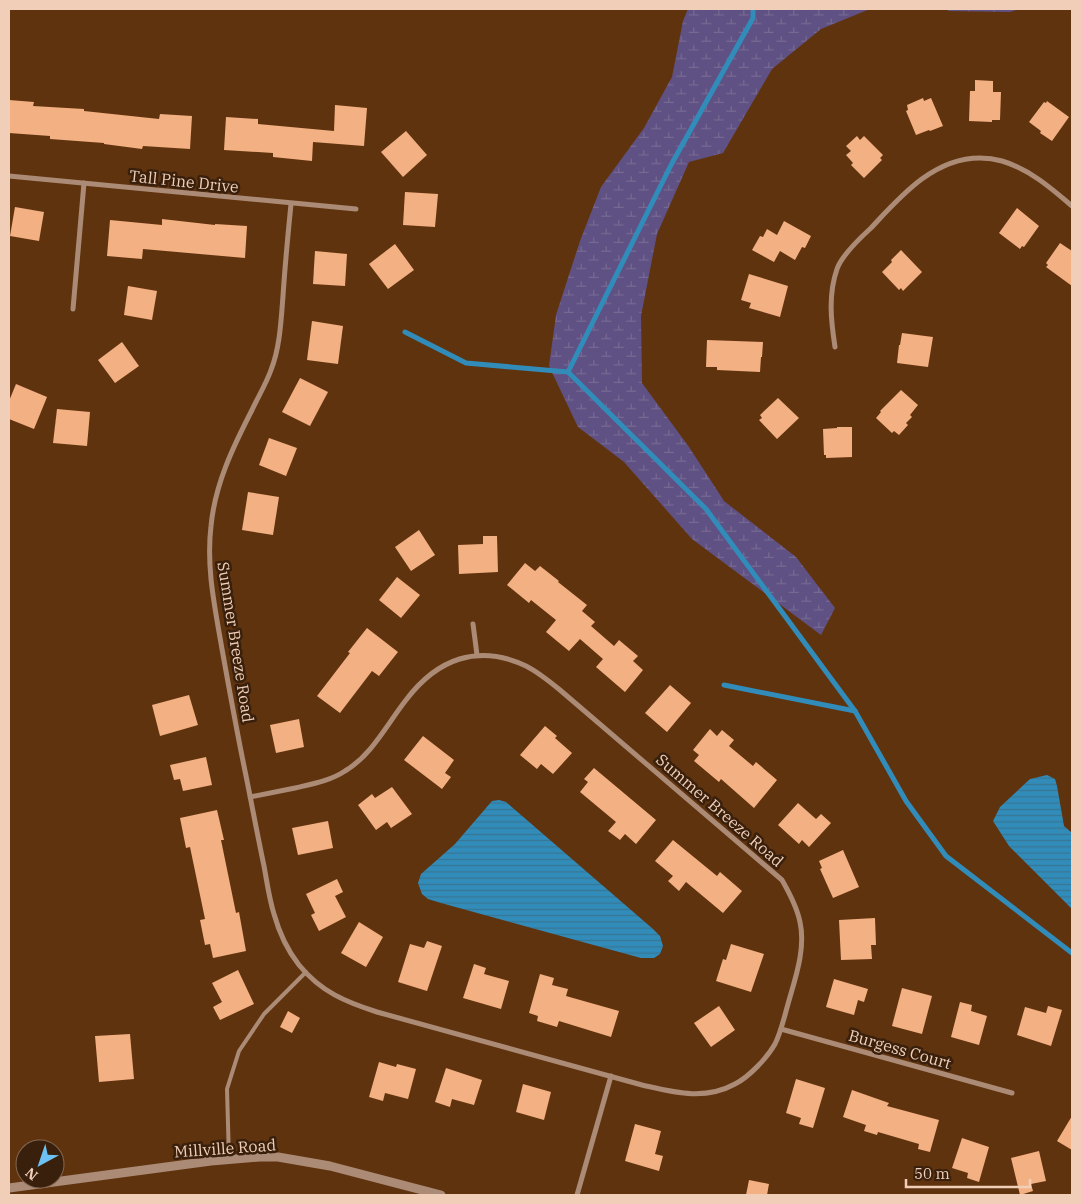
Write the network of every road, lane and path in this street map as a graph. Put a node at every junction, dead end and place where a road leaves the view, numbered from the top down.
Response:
1 (9, 176) edge
2 (84, 183) junction
3 (291, 204) junction
4 (1072, 206) edge
5 (356, 209) dead end
6 (74, 309) dead end
7 (835, 347) dead end
8 (473, 624) dead end
9 (477, 655) junction
10 (250, 797) junction
11 (306, 972) junction
12 (781, 1029) junction
13 (611, 1076) junction
14 (1012, 1093) dead end
15 (229, 1160) junction
16 (9, 1188) edge
17 (421, 1193) edge
18 (441, 1195) edge
19 (577, 1195) edge

1 - 2 street, Tall Pine Drive
2 - 3 street, Tall Pine Drive
2 - 6 street
3 - 5 street, Tall Pine Drive
3 - 10 street, Summer Breeze Road
4 - 7 street
8 - 9 street
9 - 10 street, Summer Breeze Road
9 - 12 street, Summer Breeze Road
10 - 11 street, Summer Breeze Road
11 - 13 street, Summer Breeze Road
11 - 15 lane
12 - 13 street, Summer Breeze Road
12 - 14 street, Burgess Court
13 - 19 street
15 - 16 street, Millville Road
15 - 17 street, Millville Road
17 - 18 street, Millville Road

